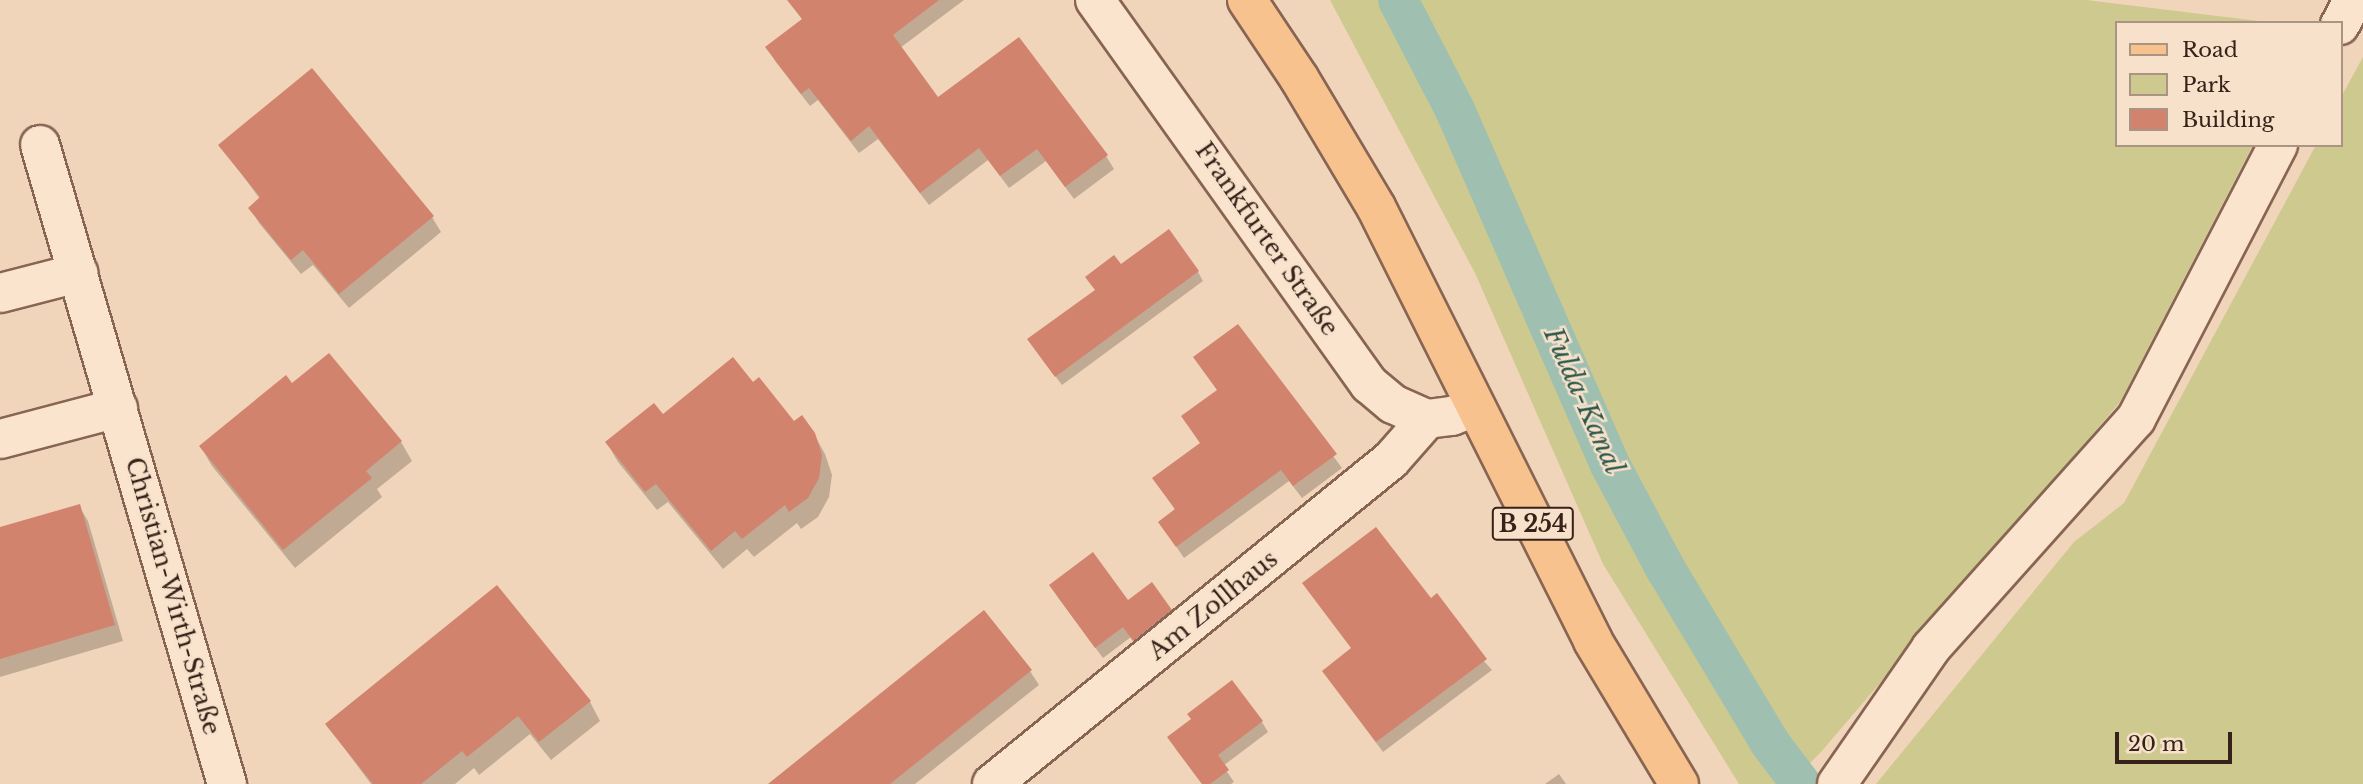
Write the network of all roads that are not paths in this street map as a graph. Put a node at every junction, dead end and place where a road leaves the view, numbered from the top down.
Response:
1 (1095, 0) edge
2 (1247, 0) edge
3 (2353, 0) edge
4 (2342, 21) edge
5 (40, 145) dead end
6 (2270, 159) edge
7 (78, 272) junction
8 (0, 293) edge
9 (1474, 407) junction
10 (118, 408) junction
11 (1427, 419) junction
12 (0, 439) edge
13 (227, 784) edge
14 (992, 784) edge
15 (1679, 784) edge
16 (1837, 784) edge

1 - 11 street, Frankfurter Straße
2 - 9 main road, B 254
3 - 4 street
5 - 7 street, Christian-Wirth-Straße
6 - 16 street
7 - 8 street
7 - 10 street, Christian-Wirth-Straße
9 - 11 street
9 - 15 main road, B 254
10 - 12 street
10 - 13 street, Christian-Wirth-Straße
11 - 14 street, Am Zollhaus

